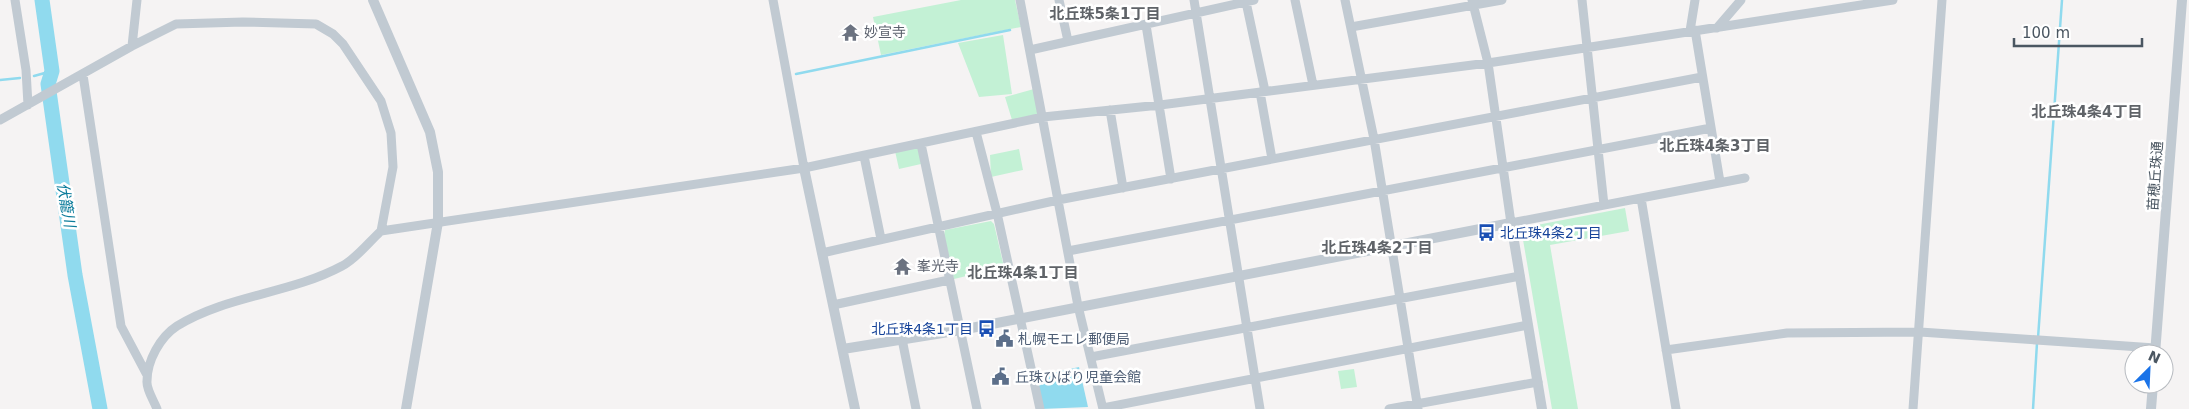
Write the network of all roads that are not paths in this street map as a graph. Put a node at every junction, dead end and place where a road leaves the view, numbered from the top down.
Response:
1 (15, 0) edge
2 (137, 0) edge
3 (373, 0) edge
4 (773, 0) edge
5 (1020, 0) edge
6 (1059, 0) edge
7 (1194, 0) edge
8 (1295, 0) edge
9 (1346, 0) edge
10 (1502, 0) edge
11 (1582, 0) edge
12 (1695, 0) edge
13 (1740, 0) edge
14 (1892, 0) edge
15 (1942, 0) edge
16 (2182, 0) edge
17 (1250, 1) edge
18 (1473, 3) edge
19 (1197, 14) junction
20 (1146, 25) junction
21 (1351, 27) junction
22 (1717, 28) junction
23 (1692, 31) junction
24 (1068, 41) junction
25 (132, 46) junction
26 (1588, 48) junction
27 (1030, 50) junction
28 (1488, 62) junction
29 (79, 77) junction
30 (1702, 77) junction
31 (1362, 79) junction
32 (1313, 85) junction
33 (1263, 92) junction
34 (1594, 97) junction
35 (1210, 98) junction
36 (28, 105) junction
37 (1160, 105) junction
38 (1110, 110) junction
39 (1496, 115) junction
40 (1043, 116) junction
41 (0, 120) edge
42 (1711, 128) junction
43 (976, 132) junction
44 (1374, 139) junction
45 (921, 144) junction
46 (1599, 149) junction
47 (864, 156) junction
48 (1272, 159) junction
49 (1504, 167) junction
50 (804, 168) junction
51 (1221, 169) junction
52 (1745, 178) dead end
53 (1171, 179) junction
54 (1720, 182) junction
55 (1123, 188) junction
56 (1382, 191) junction
57 (1641, 198) junction
58 (1058, 200) junction
59 (1604, 205) junction
60 (997, 213) junction
61 (1229, 221) junction
62 (438, 222) junction
63 (1511, 223) junction
64 (938, 226) junction
65 (381, 231) junction
66 (881, 239) junction
67 (1390, 246) junction
68 (1068, 251) junction
69 (822, 253) junction
70 (1238, 275) junction
71 (1520, 276) junction
72 (948, 280) junction
73 (1400, 299) junction
74 (833, 305) junction
75 (1078, 306) junction
76 (1020, 317) junction
77 (1528, 325) junction
78 (1247, 328) junction
79 (960, 330) junction
80 (1920, 332) junction
81 (902, 339) junction
82 (2156, 344) edge
83 (2124, 348) edge
84 (843, 349) junction
85 (1407, 349) junction
86 (1666, 350) junction
87 (1091, 357) junction
88 (147, 375) junction
89 (1255, 378) junction
90 (1538, 382) junction
91 (2152, 394) edge
92 (1418, 406) edge
93 (1103, 408) edge
94 (157, 409) edge
95 (406, 409) edge
96 (855, 409) edge
97 (916, 409) edge
98 (977, 409) edge
99 (1040, 409) edge
100 (1260, 409) edge
101 (1389, 409) edge
102 (1542, 409) edge
103 (1676, 409) edge
104 (1913, 409) edge
105 (2151, 409) edge

1 - 36 street
2 - 25 street
3 - 62 street
4 - 50 street
5 - 27 street
6 - 24 street
7 - 19 street
8 - 32 street
9 - 21 street
10 - 18 street
11 - 26 street
12 - 23 street
13 - 22 street
14 - 22 street
15 - 80 street
16 - 82 street, 苗穂丘珠通
17 - 19 street
17 - 33 street
18 - 21 street
18 - 28 street
19 - 20 street
19 - 35 street
20 - 24 street
20 - 37 street
21 - 31 street
22 - 23 street
23 - 26 street
23 - 30 street
24 - 27 street
25 - 29 street
25 - 65 street
26 - 28 street
26 - 34 street
27 - 40 street
28 - 31 street
28 - 39 street
29 - 36 street
29 - 88 street
30 - 34 street
30 - 42 street
31 - 32 street
31 - 44 street
32 - 33 street
33 - 35 street
33 - 48 street
34 - 39 street
34 - 46 street
35 - 37 street
35 - 51 street
36 - 41 street
37 - 38 street
37 - 53 street
38 - 40 street
38 - 55 street
39 - 44 street
39 - 49 street
40 - 43 street
40 - 58 street
42 - 46 street
42 - 54 street
43 - 45 street
43 - 60 street
44 - 48 street
44 - 56 street
45 - 47 street
45 - 64 street
46 - 49 street
46 - 59 street
47 - 50 street
47 - 66 street
48 - 51 street
49 - 56 street
49 - 63 street
50 - 62 street
50 - 69 street
51 - 53 street
51 - 61 street
52 - 54 street
53 - 55 street
54 - 57 street
55 - 58 street
56 - 61 street
56 - 67 street
57 - 59 street
57 - 86 street
58 - 60 street
58 - 68 street
59 - 63 street
60 - 64 street
60 - 76 street
61 - 68 street
61 - 70 street
62 - 65 street
62 - 95 street
63 - 67 street
63 - 71 street
64 - 66 street
64 - 72 street
65 - 88 street
66 - 69 street
67 - 70 street
67 - 73 street
68 - 75 street
69 - 74 street
70 - 75 street
70 - 78 street
71 - 73 street
71 - 77 street
72 - 74 street
72 - 79 street
73 - 78 street
73 - 85 street
74 - 84 street
75 - 76 street
75 - 87 street
76 - 79 street
76 - 99 street
77 - 85 street
77 - 90 street
78 - 87 street
78 - 89 street
79 - 81 street
79 - 98 street
80 - 83 street
80 - 86 street
80 - 104 street
81 - 84 street
81 - 97 street
84 - 96 street
85 - 89 street
85 - 92 street
86 - 103 street
87 - 93 street
88 - 94 street
89 - 93 street
89 - 100 street
90 - 92 street
90 - 102 street
91 - 105 street
92 - 101 street

